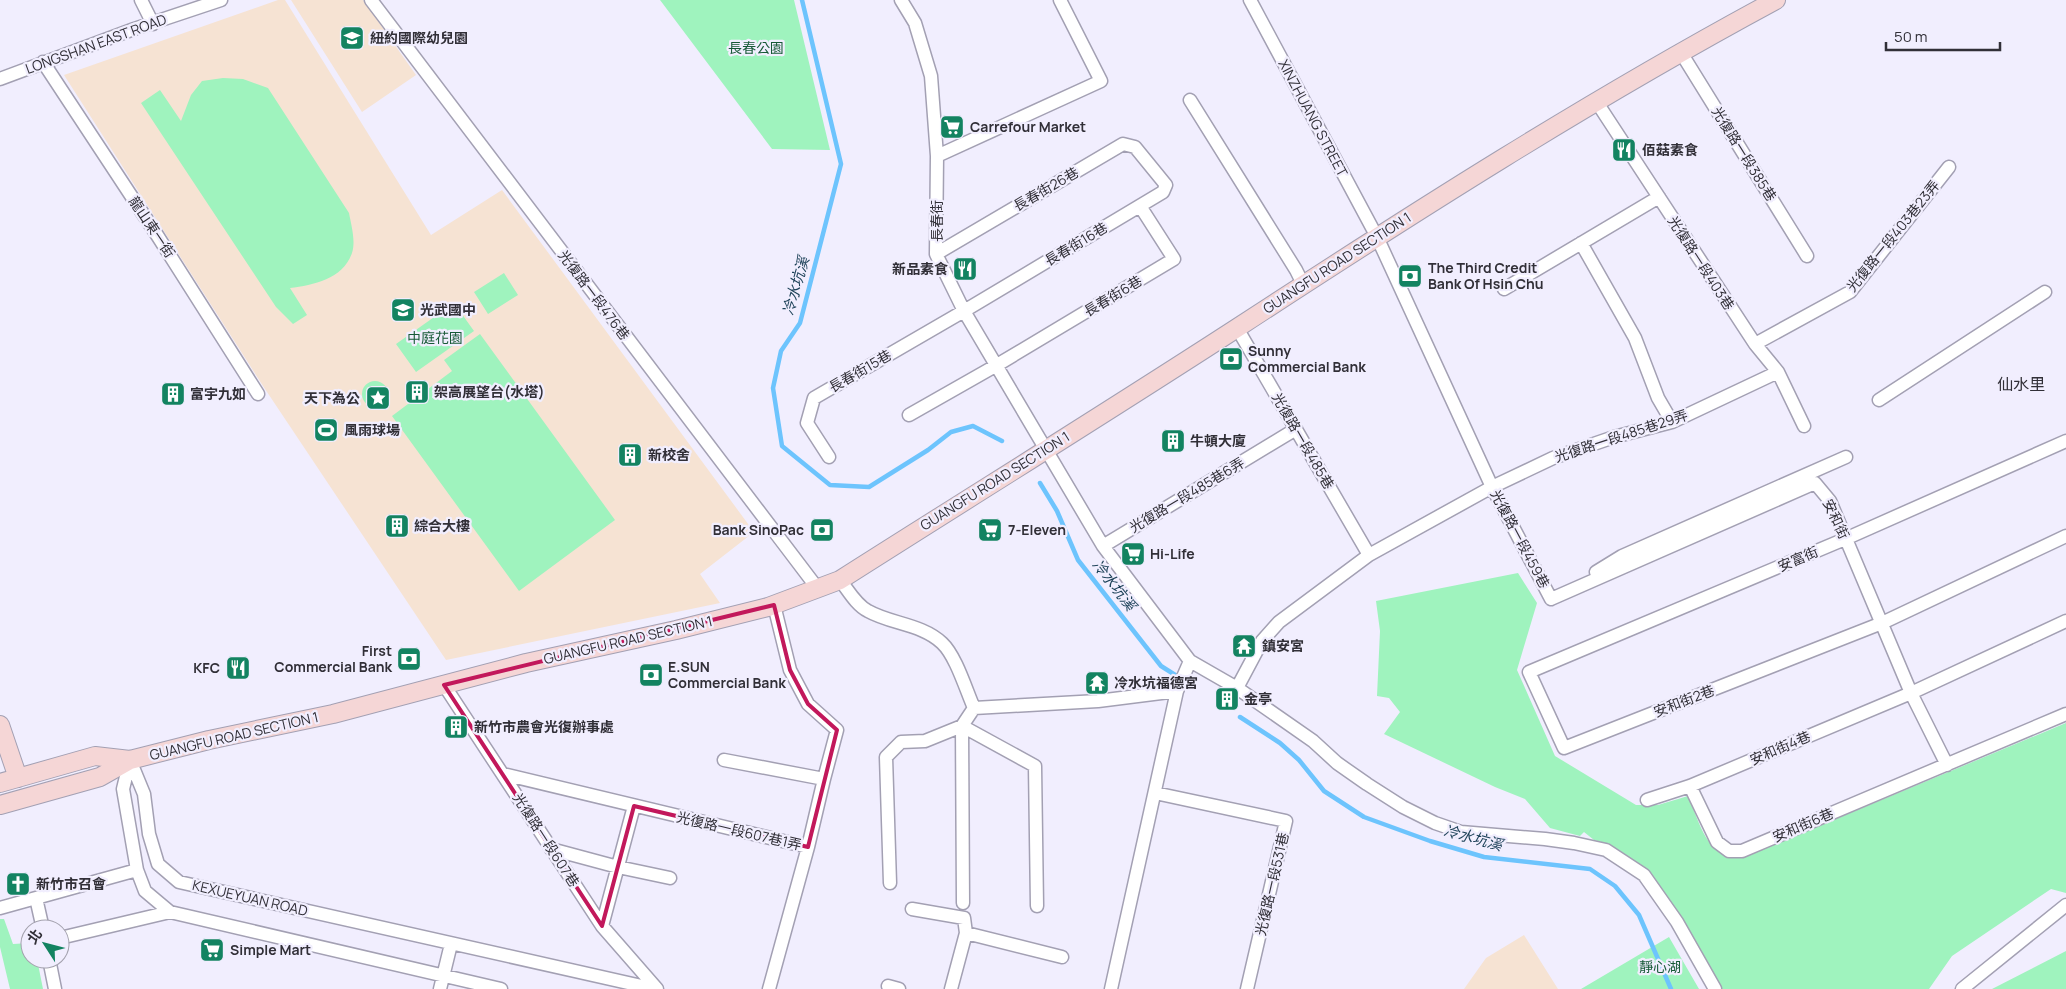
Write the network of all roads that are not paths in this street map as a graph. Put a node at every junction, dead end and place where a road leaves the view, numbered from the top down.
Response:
1 (142, 0) edge
2 (222, 0) edge
3 (370, 0) edge
4 (902, 0) edge
5 (1060, 0) edge
6 (1250, 0) edge
7 (1776, 0) edge
8 (152, 24) junction
9 (1680, 51) junction
10 (43, 62) junction
11 (0, 78) edge
12 (1190, 100) dead end
13 (1596, 101) junction
14 (937, 156) junction
15 (1152, 167) joint
16 (1949, 167) dead end
17 (1658, 197) junction
18 (1140, 206) junction
19 (1377, 236) junction
20 (1581, 243) junction
21 (936, 254) junction
22 (1808, 256) dead end
23 (1303, 284) junction
24 (1504, 288) dead end
25 (2045, 292) dead end
26 (964, 311) junction
27 (1237, 328) junction
28 (1755, 344) junction
29 (997, 365) junction
30 (1778, 372) junction
31 (258, 394) dead end
32 (1879, 400) dead end
33 (909, 415) dead end
34 (1672, 422) junction
35 (1804, 426) dead end
36 (1296, 429) junction
37 (2066, 441) edge
38 (1046, 450) junction
39 (829, 457) dead end
40 (1846, 457) dead end
41 (1492, 487) junction
42 (2066, 536) edge
43 (1846, 539) junction
44 (1103, 546) junction
45 (1369, 555) junction
46 (840, 580) junction
47 (818, 589) junction
48 (1551, 599) junction
49 (774, 605) junction
50 (2066, 621) edge
51 (1882, 623) junction
52 (1190, 661) junction
53 (1529, 672) joint
54 (444, 685) junction
55 (1237, 688) junction
56 (1177, 691) junction
57 (1911, 693) junction
58 (974, 708) junction
59 (2066, 714) edge
60 (0, 725) edge
61 (962, 726) junction
62 (130, 760) junction
63 (724, 760) dead end
64 (1948, 764) junction
65 (502, 774) junction
66 (18, 778) junction
67 (824, 779) junction
68 (0, 782) edge
69 (1690, 786) junction
70 (1155, 793) junction
71 (1647, 800) dead end
72 (0, 805) edge
73 (634, 806) junction
74 (808, 847) junction
75 (552, 849) junction
76 (618, 867) junction
77 (137, 870) junction
78 (670, 878) dead end
79 (890, 883) dead end
80 (36, 898) junction
81 (963, 903) dead end
82 (2066, 905) edge
83 (1036, 906) dead end
84 (0, 908) edge
85 (912, 909) dead end
86 (170, 912) junction
87 (41, 919) edge
88 (602, 926) junction
89 (966, 933) junction
90 (70, 936) edge
91 (451, 944) junction
92 (1062, 957) dead end
93 (51, 969) edge
94 (444, 975) junction
95 (55, 989) edge
96 (440, 989) edge
97 (501, 989) edge
98 (656, 989) edge
99 (769, 989) edge
100 (951, 989) edge
101 (1111, 989) edge
102 (1247, 989) edge
103 (1715, 989) edge
104 (1962, 989) edge

1 - 8 street
2 - 8 street, LONGSHAN EAST ROAD
3 - 47 street, 光復路一段476巷
4 - 14 street, 長春街
5 - 14 street
6 - 19 street, XINZHUANG STREET
7 - 9 main road, GUANGFU ROAD SECTION 1
8 - 10 street, LONGSHAN EAST ROAD
9 - 13 main road, GUANGFU ROAD SECTION 1
9 - 22 street, 光復路一段385巷
10 - 11 street, LONGSHAN EAST ROAD
10 - 31 street, 龍山東一街
12 - 23 street
13 - 17 street, 光復路一段403巷
13 - 19 main road, GUANGFU ROAD SECTION 1
14 - 21 street, 長春街
15 - 18 street, 長春街16巷
15 - 21 street, 長春街26巷
16 - 28 street, 光復路一段403巷23弄
17 - 20 street
17 - 28 street, 光復路一段403巷
18 - 26 street, 長春街16巷
18 - 29 street, 長春街6巷
19 - 23 main road, GUANGFU ROAD SECTION 1
19 - 41 street, 光復路一段459巷
20 - 24 street
20 - 34 street
21 - 26 street, 長春街
23 - 27 main road, GUANGFU ROAD SECTION 1
25 - 32 street
26 - 29 street, 長春街
26 - 39 street, 長春街15巷
27 - 36 street, 光復路一段485巷
27 - 38 main road, GUANGFU ROAD SECTION 1
28 - 30 street, 光復路一段403巷
29 - 33 street
29 - 38 street, 長春街
30 - 34 street, 光復路一段485巷29弄
30 - 35 street, 光復路一段403巷
34 - 41 street, 光復路一段485巷29弄
36 - 44 street, 光復路一段485巷6弄
36 - 45 street, 光復路一段485巷
37 - 43 street, 安富街
38 - 44 street, 長春街
38 - 46 main road, GUANGFU ROAD SECTION 1
40 - 48 street, 光復路一段459巷
41 - 45 street, 光復路一段485巷29弄
41 - 48 street, 光復路一段459巷
42 - 51 street
43 - 48 street, 安和街
43 - 51 street, 安和街
43 - 53 street, 安富街
44 - 52 street, 長春街
45 - 55 street, 光復路一段485巷29弄
46 - 47 main road, GUANGFU ROAD SECTION 1
46 - 58 street
47 - 49 main road, GUANGFU ROAD SECTION 1
49 - 54 main road, GUANGFU ROAD SECTION 1
49 - 67 street, 光復路一段607巷1弄
50 - 57 street, 安和街4巷
51 - 53 street, 安和街2巷
51 - 57 street, 安和街
52 - 55 street
52 - 56 street
54 - 62 main road, GUANGFU ROAD SECTION 1
54 - 65 street, 光復路一段607巷
55 - 103 street
56 - 58 street
56 - 70 street
57 - 64 street, 安和街
57 - 69 street, 安和街4巷
58 - 61 street
59 - 64 street, 安和街6巷
60 - 66 main road
61 - 79 street
61 - 81 street
61 - 83 street
62 - 66 main road, GUANGFU ROAD SECTION 1
62 - 72 main road, GUANGFU ROAD SECTION 1
62 - 77 street
62 - 91 street, KEXUEYUAN ROAD
63 - 67 street
64 - 69 street, 安和街6巷
65 - 73 street, 光復路一段607巷1弄
65 - 75 street, 光復路一段607巷
66 - 68 main road, GUANGFU ROAD SECTION 1
67 - 74 street, 光復路一段607巷1弄
69 - 71 street, 安和街4巷
70 - 101 street
70 - 102 street, 光復路一段531巷
73 - 74 street, 光復路一段607巷1弄
73 - 76 street
74 - 99 street
75 - 76 street
75 - 88 street, 光復路一段607巷
76 - 78 street
76 - 88 street
77 - 80 street
77 - 86 street
80 - 84 street
80 - 87 street
82 - 104 street
85 - 89 street
86 - 90 street
86 - 94 street
88 - 98 street, 光復路一段607巷
89 - 92 street
89 - 100 street
91 - 94 street
91 - 98 street, KEXUEYUAN ROAD
93 - 95 street
94 - 96 street
94 - 97 street

